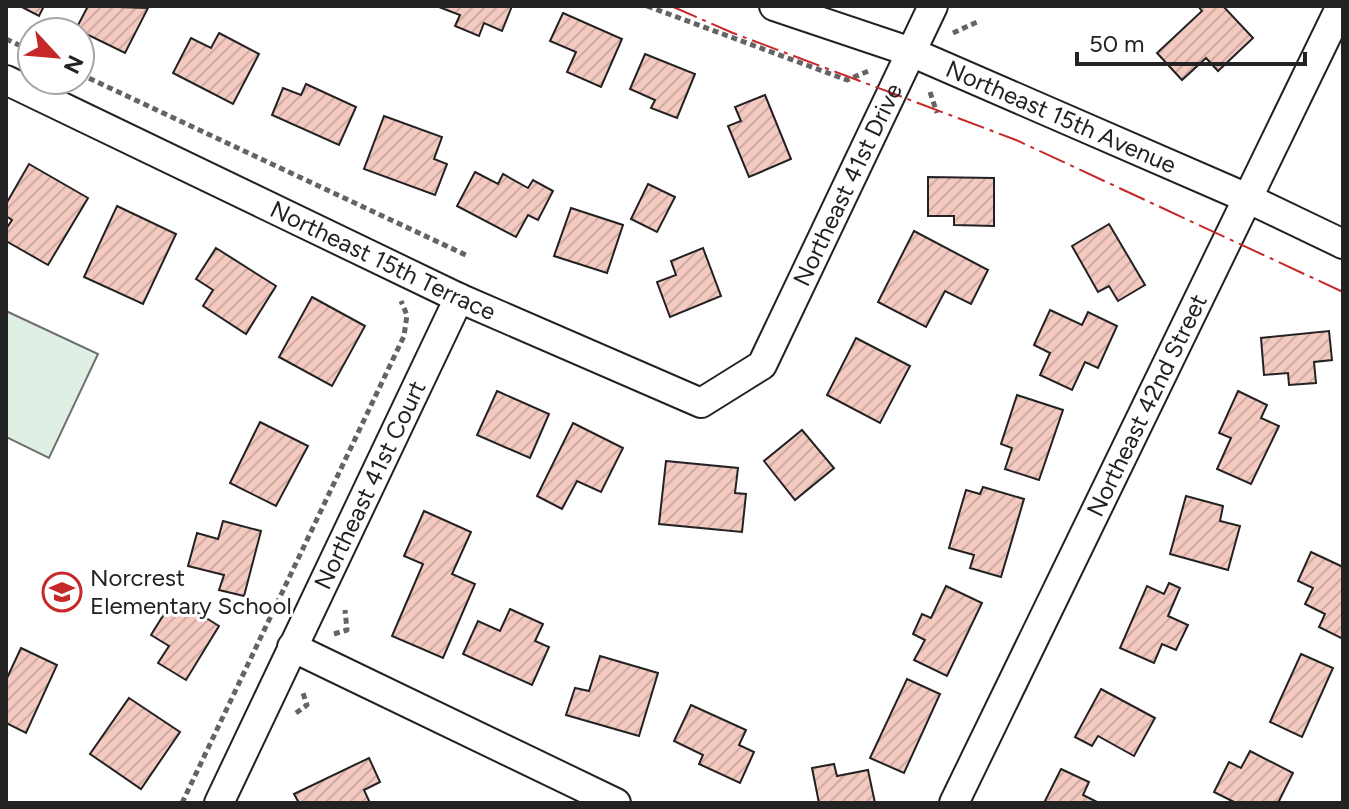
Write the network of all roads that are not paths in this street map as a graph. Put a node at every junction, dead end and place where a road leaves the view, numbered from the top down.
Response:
1 (774, 6) edge
2 (933, 6) edge
3 (1341, 6) edge
4 (911, 52) junction
5 (6, 80) edge
6 (1247, 198) junction
7 (1343, 244) edge
8 (459, 298) junction
9 (762, 365) joint
10 (292, 647) junction
11 (219, 803) edge
12 (616, 803) edge
13 (954, 803) edge

1 - 4 street, Northeast 15th Avenue
2 - 4 street, Northeast 41st Drive
3 - 6 street, Northeast 42nd Street
4 - 6 street, Northeast 15th Avenue
4 - 9 street, Northeast 41st Drive
5 - 8 street, Northeast 15th Terrace
6 - 7 street, Northeast 15th Avenue
6 - 13 street, Northeast 42nd Street
8 - 9 street, Northeast 15th Terrace
8 - 10 street, Northeast 41st Court
10 - 11 street, Northeast 41st Court
10 - 12 street

